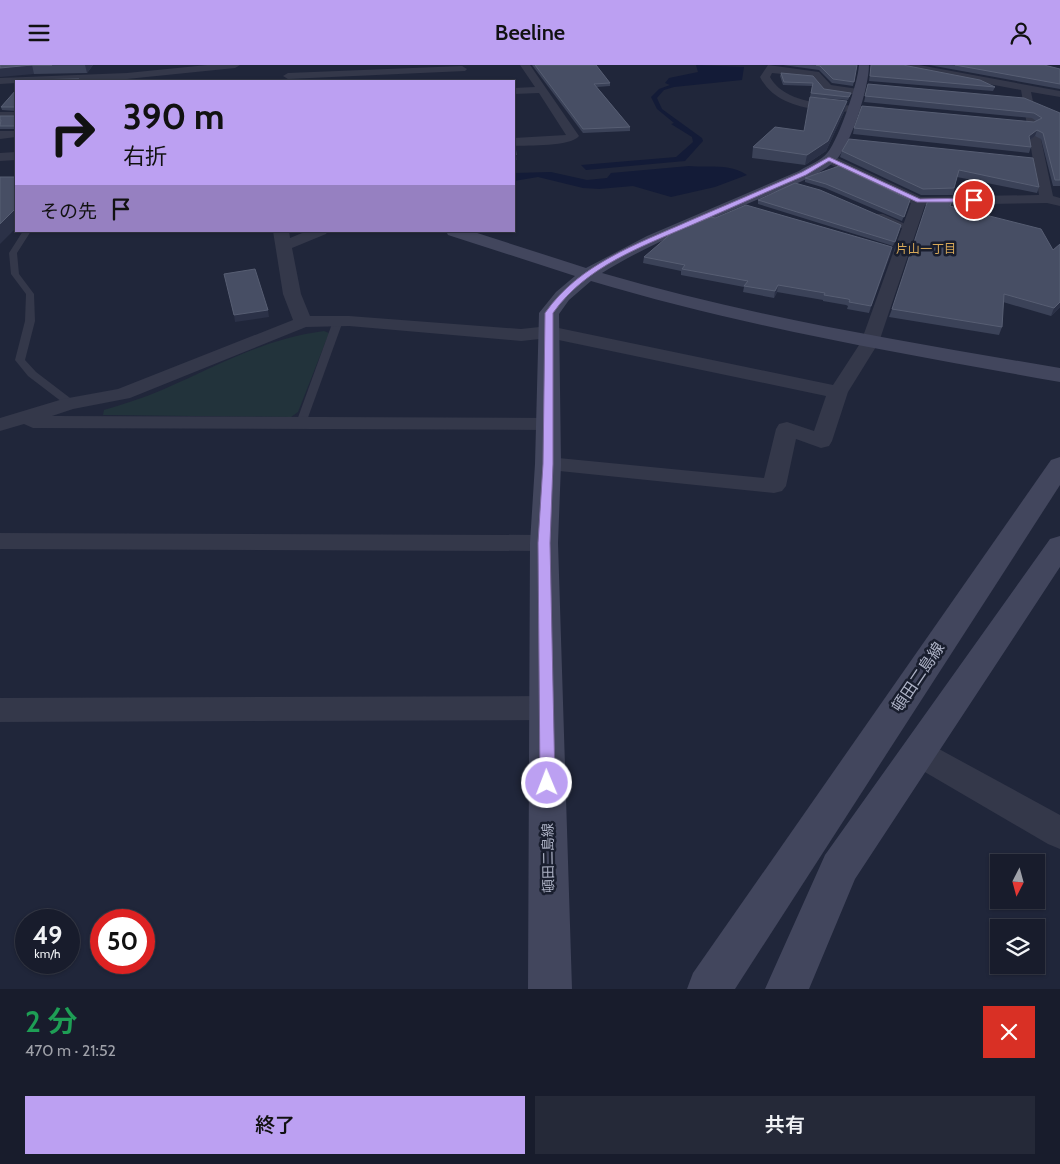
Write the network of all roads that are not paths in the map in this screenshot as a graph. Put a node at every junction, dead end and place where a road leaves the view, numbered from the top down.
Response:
1 (235, 65) edge
2 (283, 65) edge
3 (525, 65) edge
4 (903, 65) edge
5 (461, 67) edge
6 (771, 67) edge
7 (213, 69) edge
8 (176, 72) junction
9 (292, 79) edge
10 (15, 80) edge
11 (20, 80) edge
12 (180, 80) edge
13 (468, 80) edge
14 (0, 81) edge
15 (861, 87) edge
16 (542, 89) junction
17 (515, 91) edge
18 (1060, 94) edge
19 (1023, 95) junction
20 (899, 111) edge
21 (0, 115) edge
22 (15, 115) edge
23 (15, 134) edge
24 (0, 135) edge
25 (515, 142) edge
26 (841, 146) junction
27 (15, 156) edge
28 (0, 157) edge
29 (919, 201) junction
30 (1054, 201) edge
31 (875, 214) edge
32 (910, 229) junction
33 (25, 232) edge
34 (316, 232) edge
35 (458, 232) edge
36 (491, 232) edge
37 (282, 239) edge
38 (595, 270) junction
39 (338, 321) junction
40 (303, 322) junction
41 (549, 332) junction
42 (873, 335) junction
43 (1060, 359) edge
44 (1060, 375) edge
45 (838, 392) junction
46 (70, 403) junction
47 (300, 423) junction
48 (548, 424) junction
49 (4, 427) edge
50 (548, 464) junction
51 (1060, 465) edge
52 (0, 541) edge
53 (544, 543) junction
54 (1060, 545) edge
55 (546, 708) junction
56 (0, 710) edge
57 (917, 752) junction
58 (1060, 833) edge
59 (550, 989) edge
60 (708, 989) edge
61 (787, 989) edge

1 - 7 street
2 - 9 street
3 - 16 street
4 - 19 street
5 - 9 street
5 - 13 street
6 - 15 street
6 - 15 street
7 - 8 street
8 - 11 street
8 - 12 street
10 - 14 street
15 - 20 street
15 - 26 main road
16 - 17 street
16 - 25 street
18 - 19 street
19 - 30 street
21 - 22 street
23 - 24 street
26 - 29 street
26 - 38 main road, 頓田二島線
27 - 28 street
29 - 30 street
29 - 32 street
31 - 32 lane
32 - 42 street
33 - 46 lane
34 - 37 street
35 - 38 main road
36 - 38 main road
37 - 40 street
38 - 41 main road, 頓田二島線
38 - 42 main road
39 - 40 street
39 - 41 street
39 - 47 lane
40 - 46 street
41 - 45 street
41 - 48 main road, 頓田二島線
42 - 43 main road
42 - 44 main road
42 - 45 street
45 - 50 street
46 - 49 street
47 - 48 street
47 - 49 street
48 - 50 main road, 頓田二島線
50 - 53 main road, 頓田二島線
51 - 60 main road, 頓田二島線
52 - 53 street
53 - 55 main road, 頓田二島線
54 - 57 main road
55 - 56 street
55 - 59 main road, 頓田二島線
57 - 58 street
57 - 61 main road

